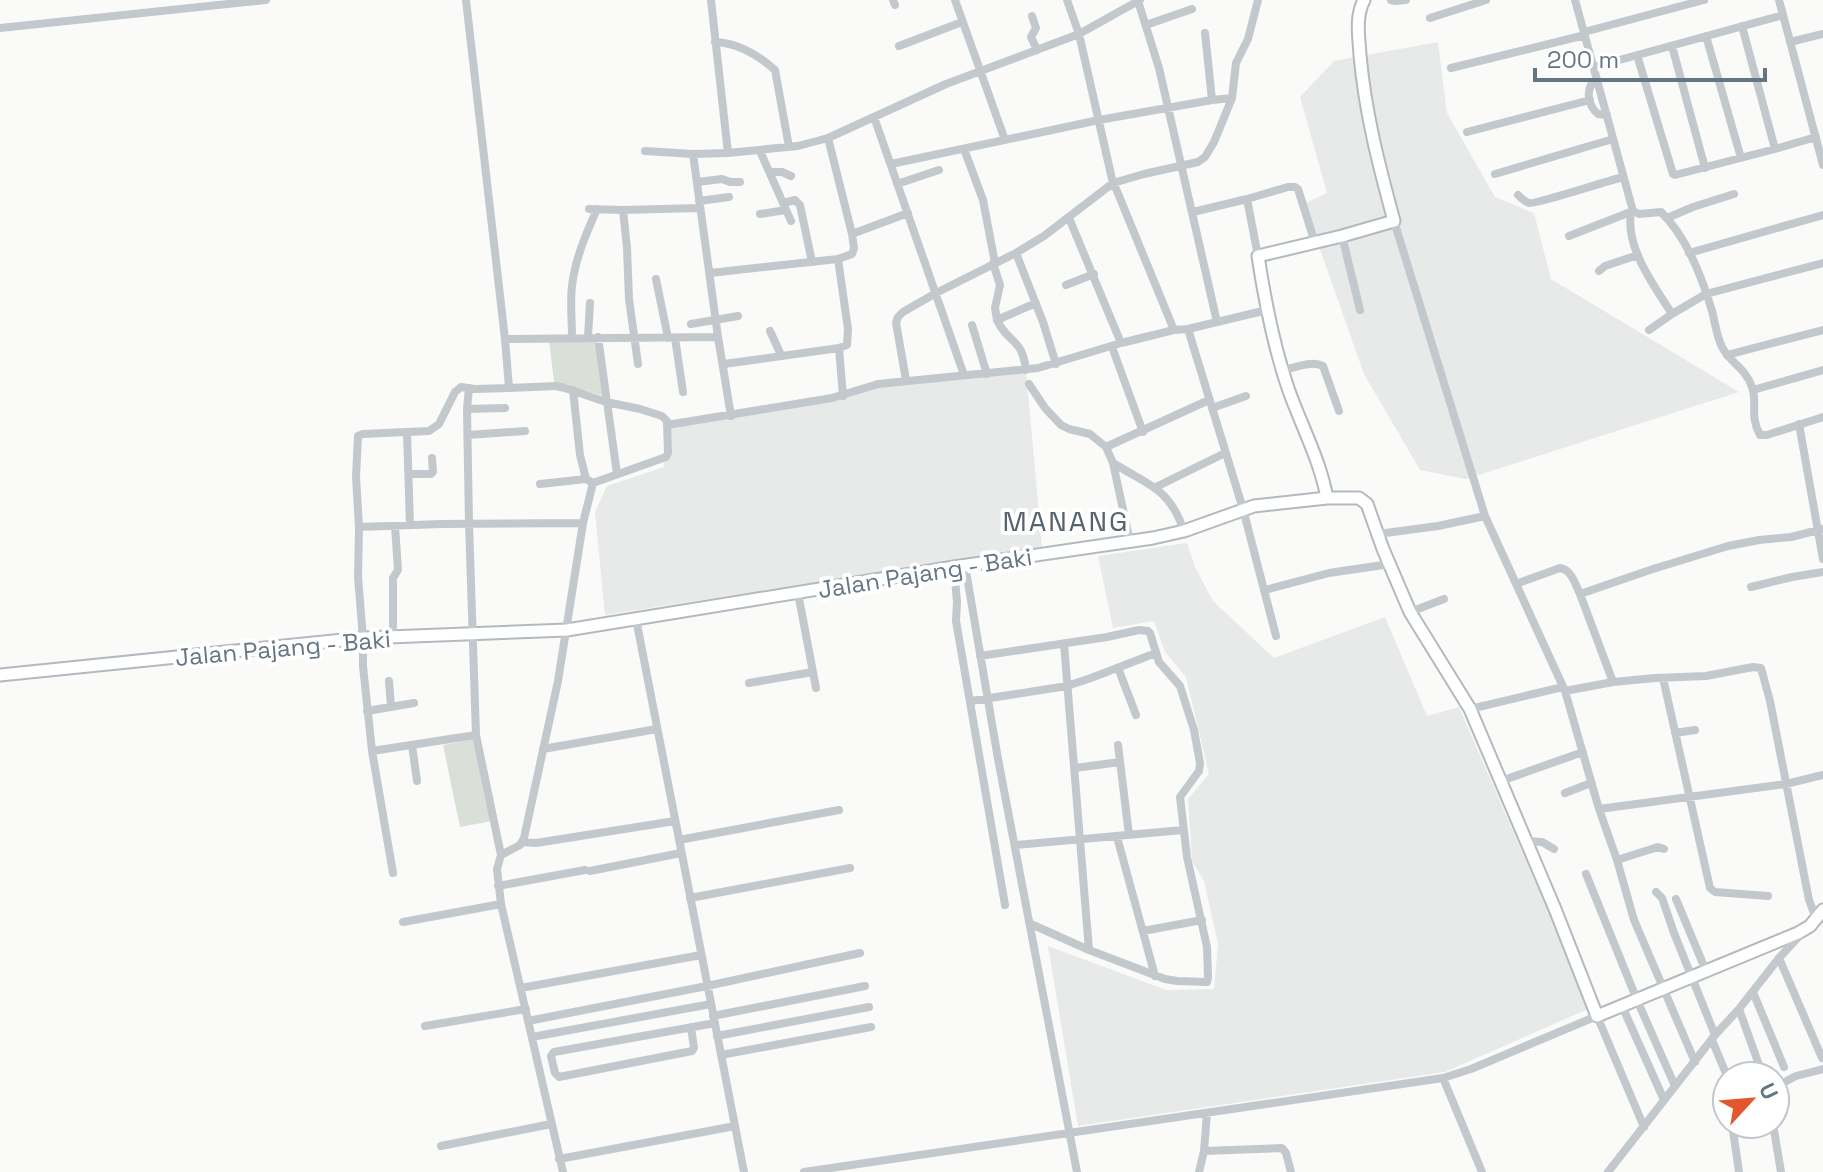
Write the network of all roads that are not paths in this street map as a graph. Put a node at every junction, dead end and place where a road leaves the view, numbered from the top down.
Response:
1 (266, 0) edge
2 (466, 0) edge
3 (711, 0) edge
4 (955, 0) edge
5 (1067, 0) edge
6 (1139, 0) edge
7 (1258, 0) edge
8 (1391, 0) edge
9 (1406, 0) edge
10 (1486, 0) edge
11 (1575, 0) edge
12 (1704, 0) edge
13 (1779, 0) edge
14 (1363, 2) edge
15 (1192, 9) dead end
16 (1783, 15) junction
17 (1032, 16) dead end
18 (1430, 18) dead end
19 (962, 22) junction
20 (1146, 25) junction
21 (1742, 26) junction
22 (0, 28) edge
23 (1205, 33) dead end
24 (1079, 34) junction
25 (1584, 34) junction
26 (1823, 34) edge
27 (1706, 36) junction
28 (715, 42) junction
29 (1790, 42) junction
30 (899, 46) dead end
31 (1672, 46) junction
32 (1037, 50) junction
33 (1637, 55) junction
34 (1594, 67) junction
35 (1451, 68) dead end
36 (980, 72) junction
37 (1597, 79) junction
38 (1232, 98) junction
39 (1212, 100) junction
40 (1590, 100) junction
41 (1168, 109) junction
42 (1607, 115) junction
43 (874, 117) junction
44 (1099, 120) junction
45 (1467, 132) dead end
46 (1816, 137) junction
47 (828, 138) junction
48 (1613, 139) junction
49 (1005, 140) junction
50 (789, 147) junction
51 (964, 149) junction
52 (1775, 149) junction
53 (645, 151) dead end
54 (760, 151) junction
55 (728, 153) junction
56 (693, 154) junction
57 (1741, 158) junction
58 (891, 164) junction
59 (1823, 165) edge
60 (1181, 166) junction
61 (1705, 168) junction
62 (939, 170) dead end
63 (770, 172) junction
64 (1495, 174) dead end
65 (791, 176) dead end
66 (1623, 177) junction
67 (1113, 181) junction
68 (697, 182) junction
69 (740, 182) dead end
70 (897, 184) junction
71 (1734, 194) dead end
72 (1518, 195) dead end
73 (729, 197) dead end
74 (1247, 199) junction
75 (699, 204) junction
76 (785, 206) junction
77 (623, 210) junction
78 (1193, 212) junction
79 (1632, 212) junction
80 (908, 213) junction
81 (760, 214) dead end
82 (1823, 215) edge
83 (1069, 218) junction
84 (1667, 218) junction
85 (791, 221) dead end
86 (1394, 221) junction
87 (852, 234) junction
88 (1342, 236) junction
89 (1569, 236) dead end
90 (1315, 243) junction
91 (1016, 253) junction
92 (1689, 253) junction
93 (1638, 255) junction
94 (1258, 256) junction
95 (838, 259) junction
96 (994, 260) junction
97 (812, 262) junction
98 (1823, 263) edge
99 (1599, 271) dead end
100 (710, 273) junction
101 (1094, 274) junction
102 (656, 279) dead end
103 (1066, 285) dead end
104 (936, 293) junction
105 (1706, 294) junction
106 (590, 303) dead end
107 (1036, 303) junction
108 (1267, 310) junction
109 (1360, 310) dead end
110 (1672, 314) junction
111 (738, 316) dead end
112 (717, 320) junction
113 (997, 320) junction
114 (1217, 322) junction
115 (691, 324) dead end
116 (972, 325) dead end
117 (1188, 329) junction
118 (1174, 330) junction
119 (1649, 330) dead end
120 (1823, 330) edge
121 (770, 331) dead end
122 (572, 337) junction
123 (593, 337) junction
124 (718, 337) junction
125 (634, 338) junction
126 (672, 338) junction
127 (505, 339) junction
128 (1116, 345) junction
129 (839, 348) junction
130 (781, 355) junction
131 (1727, 355) junction
132 (638, 364) dead end
133 (724, 364) junction
134 (1056, 364) junction
135 (1026, 370) junction
136 (1283, 370) junction
137 (1823, 370) edge
138 (987, 374) junction
139 (964, 375) junction
140 (906, 380) junction
141 (1029, 384) dead end
142 (469, 388) junction
143 (509, 388) junction
144 (573, 390) junction
145 (1753, 390) junction
146 (683, 392) dead end
147 (843, 396) junction
148 (1246, 396) dead end
149 (606, 402) junction
150 (1211, 404) junction
151 (505, 408) dead end
152 (467, 409) junction
153 (1339, 411) dead end
154 (731, 416) junction
155 (1823, 417) edge
156 (1799, 424) junction
157 (667, 425) junction
158 (525, 431) dead end
159 (1143, 432) junction
160 (407, 433) junction
161 (468, 435) junction
162 (1106, 447) junction
163 (1225, 453) junction
164 (432, 458) dead end
165 (1113, 463) junction
166 (409, 474) junction
167 (617, 474) junction
168 (590, 481) junction
169 (540, 484) dead end
170 (1156, 487) junction
171 (1327, 498) junction
172 (1243, 509) junction
173 (1485, 516) junction
174 (469, 523) junction
175 (583, 523) junction
176 (410, 525) junction
177 (395, 526) junction
178 (359, 527) junction
179 (1820, 530) edge
180 (1184, 531) junction
181 (1378, 534) junction
182 (1130, 542) junction
183 (1823, 559) edge
184 (1390, 564) junction
185 (960, 566) junction
186 (1823, 572) edge
187 (1516, 584) junction
188 (1751, 587) dead end
189 (1265, 590) junction
190 (798, 593) junction
191 (1580, 594) junction
192 (1444, 599) dead end
193 (1410, 612) junction
194 (636, 619) junction
195 (567, 630) junction
196 (473, 634) junction
197 (1276, 636) dead end
198 (393, 637) junction
199 (360, 638) junction
200 (1064, 644) junction
201 (1156, 653) junction
202 (980, 656) junction
203 (1118, 668) junction
204 (813, 672) junction
205 (0, 675) edge
206 (1663, 678) junction
207 (389, 681) dead end
208 (1613, 682) junction
209 (749, 683) dead end
210 (1067, 686) junction
211 (816, 688) dead end
212 (1564, 689) junction
213 (987, 699) junction
214 (971, 701) junction
215 (414, 703) dead end
216 (391, 707) junction
217 (1470, 709) junction
218 (367, 711) junction
219 (1136, 715) dead end
220 (657, 729) junction
221 (1695, 730) dead end
222 (1675, 733) junction
223 (476, 735) junction
224 (412, 745) junction
225 (1118, 745) dead end
226 (543, 749) junction
227 (372, 751) junction
228 (1583, 752) junction
229 (1120, 762) junction
230 (1075, 768) junction
231 (1823, 775) edge
232 (417, 781) dead end
233 (1501, 781) junction
234 (1591, 783) junction
235 (1786, 784) junction
236 (1565, 793) dead end
237 (1690, 796) junction
238 (1599, 809) junction
239 (839, 810) dead end
240 (675, 821) junction
241 (1183, 830) junction
242 (1129, 835) junction
243 (994, 836) junction
244 (1117, 837) junction
245 (679, 840) junction
246 (1080, 840) junction
247 (1526, 841) junction
248 (522, 842) junction
249 (1015, 842) junction
250 (1554, 849) dead end
251 (1664, 849) dead end
252 (681, 853) junction
253 (501, 855) junction
254 (1617, 860) junction
255 (850, 868) dead end
256 (393, 873) dead end
257 (1586, 874) dead end
258 (498, 886) junction
259 (1656, 892) dead end
260 (1768, 896) dead end
261 (690, 898) junction
262 (1676, 899) dead end
263 (501, 904) junction
264 (1005, 905) dead end
265 (1819, 914) edge
266 (1202, 920) junction
267 (403, 922) dead end
268 (1031, 924) junction
269 (1805, 930) junction
270 (1143, 931) junction
271 (1089, 950) junction
272 (860, 953) dead end
273 (701, 955) junction
274 (1779, 958) junction
275 (1706, 971) junction
276 (1155, 976) junction
277 (1692, 977) junction
278 (707, 986) junction
279 (865, 986) dead end
280 (521, 988) junction
281 (1663, 989) junction
282 (1753, 992) junction
283 (1637, 1000) junction
284 (711, 1004) junction
285 (1622, 1006) junction
286 (869, 1007) dead end
287 (526, 1009) junction
288 (1739, 1009) junction
289 (1597, 1016) junction
290 (714, 1020) junction
291 (528, 1021) junction
292 (425, 1026) dead end
293 (691, 1027) junction
294 (871, 1027) dead end
295 (717, 1036) junction
296 (532, 1037) junction
297 (1714, 1037) junction
298 (721, 1055) junction
299 (1822, 1058) edge
300 (1722, 1060) edge
301 (1757, 1060) edge
302 (1781, 1060) edge
303 (1695, 1062) junction
304 (1823, 1069) edge
305 (1443, 1078) junction
306 (1791, 1079) edge
307 (1675, 1086) junction
308 (1664, 1100) junction
309 (1207, 1113) junction
310 (551, 1124) junction
311 (735, 1126) junction
312 (1644, 1127) junction
313 (1070, 1132) junction
314 (1734, 1140) edge
315 (1776, 1140) edge
316 (441, 1146) dead end
317 (1204, 1151) junction
318 (559, 1159) junction
319 (563, 1172) edge
320 (744, 1172) edge
321 (804, 1172) edge
322 (1077, 1172) edge
323 (1199, 1172) edge
324 (1291, 1172) edge
325 (1482, 1172) edge
326 (1608, 1172) edge
327 (1739, 1172) edge
328 (1781, 1172) edge

1 - 22 street
2 - 127 street
3 - 28 street
4 - 19 street
5 - 24 street
6 - 20 street
6 - 24 street
7 - 38 street
8 - 9 street
10 - 18 street
11 - 25 street
12 - 25 street
13 - 16 street
14 - 86 main road
15 - 20 street
16 - 21 street
16 - 29 street
17 - 32 street
19 - 30 street
19 - 36 street
20 - 41 street
21 - 27 street
21 - 52 street
23 - 39 street
24 - 32 street
24 - 44 street
25 - 34 street
25 - 35 street
26 - 29 street
27 - 31 street
27 - 57 street
28 - 50 street
28 - 55 street
29 - 46 street
31 - 33 street
31 - 61 street
32 - 36 street
33 - 34 street
33 - 61 street
34 - 37 street
36 - 43 street
36 - 49 street
37 - 40 street
37 - 42 street
38 - 39 street
38 - 60 street
39 - 41 street
40 - 42 street
40 - 45 street
41 - 44 street
41 - 60 street
42 - 48 street
43 - 47 street
43 - 58 street
44 - 49 street
44 - 67 street
46 - 52 street
46 - 59 street
47 - 50 street
47 - 87 street
48 - 64 street
48 - 66 street
49 - 51 street
50 - 54 street
51 - 58 street
51 - 96 street
52 - 57 street
53 - 56 street
54 - 55 street
54 - 63 street
55 - 56 street
56 - 68 street
57 - 61 street
58 - 70 street
60 - 67 street
60 - 78 street
62 - 70 street
63 - 65 street
63 - 76 street
66 - 72 street
66 - 79 street
67 - 83 street
67 - 118 street
68 - 69 street
68 - 75 street
70 - 80 street
71 - 84 street
73 - 75 street
74 - 78 street
74 - 90 street
74 - 94 street
75 - 77 street
75 - 100 street
76 - 81 street
76 - 85 street
76 - 97 street
77 - 122 street
77 - 125 street
78 - 114 street
79 - 84 street
79 - 89 street
79 - 93 street
80 - 87 street
80 - 104 street
82 - 92 street
83 - 91 street
83 - 101 street
84 - 92 street
86 - 88 main road
86 - 173 street
87 - 95 street
88 - 90 main road
88 - 109 street
90 - 94 main road
91 - 96 street
91 - 107 street
92 - 105 street
93 - 99 street
93 - 110 street
94 - 108 main road
95 - 97 street
95 - 129 street
96 - 104 street
96 - 113 street
97 - 100 street
98 - 105 street
100 - 112 street
101 - 103 street
101 - 128 street
102 - 126 street
104 - 139 street
104 - 140 street
105 - 110 street
105 - 131 street
106 - 123 street
107 - 113 street
107 - 134 street
108 - 114 street
108 - 136 main road
110 - 119 street
111 - 112 street
112 - 115 street
112 - 124 street
113 - 135 street
114 - 117 street
116 - 138 street
117 - 118 street
117 - 150 street
118 - 128 street
120 - 131 street
121 - 130 street
122 - 123 street
122 - 127 street
123 - 125 street
123 - 149 street
124 - 126 street
124 - 133 street
125 - 126 street
125 - 132 street
126 - 146 street
127 - 143 street
128 - 134 street
128 - 159 street
129 - 130 street
129 - 147 street
130 - 133 street
131 - 145 street
133 - 154 street
134 - 135 street
135 - 138 street
136 - 153 street
136 - 171 main road
137 - 145 street
138 - 139 street
139 - 140 street
140 - 147 street
141 - 162 street
142 - 143 street
142 - 152 street
142 - 160 street
143 - 144 street
144 - 149 street
144 - 168 street
145 - 156 street
147 - 154 street
148 - 150 street
149 - 157 street
149 - 167 street
150 - 159 street
150 - 163 street
151 - 152 street
152 - 161 street
154 - 157 street
155 - 156 street
156 - 179 street
157 - 167 street
158 - 161 street
159 - 162 street
160 - 166 street
160 - 178 street
161 - 174 street
162 - 165 street
163 - 170 street
163 - 172 street
164 - 166 street
165 - 170 street
165 - 182 street
166 - 176 street
167 - 168 street
168 - 169 street
168 - 175 street
170 - 180 street
171 - 172 main road, Jalan Pajang - Baki
171 - 181 main road, Jalan Pajang - Baki
172 - 180 main road, Jalan Pajang - Baki
172 - 189 street
173 - 181 street
173 - 187 street
174 - 175 street
174 - 176 street
174 - 196 street
175 - 195 street
176 - 177 street
177 - 178 street
177 - 198 street
178 - 199 street
179 - 183 street
179 - 191 street
180 - 182 main road, Jalan Pajang - Baki
181 - 184 main road
182 - 185 main road, Jalan Pajang - Baki
184 - 189 street
184 - 193 main road
185 - 190 main road, Jalan Pajang - Baki
185 - 202 street
185 - 214 street
186 - 188 street
187 - 191 street
187 - 212 street
189 - 197 street
190 - 194 main road, Jalan Pajang - Baki
190 - 204 street
191 - 208 street
192 - 193 street
193 - 217 main road
194 - 195 main road, Jalan Pajang - Baki
194 - 220 street
195 - 196 main road, Jalan Pajang - Baki
195 - 226 street
196 - 198 main road, Jalan Pajang - Baki
196 - 223 street
198 - 199 main road, Jalan Pajang - Baki
199 - 205 main road, Jalan Pajang - Baki
199 - 218 street
200 - 201 street
200 - 202 street
200 - 210 street
201 - 203 street
201 - 241 street
202 - 213 street
203 - 210 street
203 - 219 street
204 - 209 street
204 - 211 street
206 - 208 street
206 - 222 street
206 - 235 street
207 - 216 street
208 - 212 street
210 - 213 street
210 - 230 street
212 - 217 street
212 - 228 street
213 - 214 street
213 - 249 street
214 - 243 street
215 - 216 street
216 - 218 street
217 - 233 main road
218 - 227 street
220 - 226 street
220 - 240 street
221 - 222 street
222 - 237 street
223 - 224 street
223 - 253 street
224 - 227 street
224 - 232 street
225 - 229 street
226 - 248 street
227 - 256 street
228 - 233 street
228 - 234 street
229 - 230 street
229 - 242 street
230 - 246 street
231 - 235 street
233 - 247 main road
234 - 236 street
234 - 238 street
235 - 237 street
235 - 265 street
237 - 238 street
237 - 260 street
238 - 254 street
239 - 245 street
240 - 245 street
240 - 248 street
241 - 242 street
241 - 266 street
242 - 244 street
243 - 249 street
243 - 264 street
244 - 246 street
244 - 270 street
245 - 252 street
246 - 249 street
246 - 271 street
247 - 250 street
247 - 289 main road
248 - 253 street
249 - 268 street
251 - 254 street
252 - 258 street
252 - 261 street
253 - 258 street
254 - 281 street
255 - 261 street
257 - 283 street
258 - 263 street
259 - 277 street
261 - 273 street
262 - 275 street
263 - 267 street
263 - 280 street
265 - 269 main road
266 - 270 street
266 - 276 street
268 - 271 street
268 - 313 street
269 - 274 street
269 - 275 main road
270 - 276 street
271 - 276 street
272 - 278 street
273 - 278 street
273 - 280 street
274 - 282 street
274 - 299 street
275 - 277 main road
277 - 281 main road
277 - 297 street
278 - 284 street
278 - 291 street
279 - 290 street
280 - 287 street
281 - 283 main road
281 - 303 street
282 - 288 street
282 - 302 street
283 - 285 main road
283 - 307 street
284 - 290 street
284 - 296 street
285 - 289 main road
285 - 308 street
286 - 295 street
287 - 291 street
287 - 292 street
288 - 297 street
288 - 301 street
289 - 305 street
289 - 312 street
290 - 293 street
290 - 295 street
291 - 296 street
293 - 293 street
294 - 298 street
295 - 298 street
296 - 310 street
297 - 300 street
297 - 303 street
298 - 311 street
303 - 307 street
304 - 306 street
305 - 309 street
305 - 325 street
307 - 308 street
308 - 312 street
309 - 313 street
309 - 317 street
310 - 316 street
310 - 318 street
311 - 318 street
311 - 320 street
312 - 326 street
313 - 321 street
313 - 322 street
314 - 327 street
315 - 328 street
317 - 323 street
317 - 324 street
318 - 319 street

